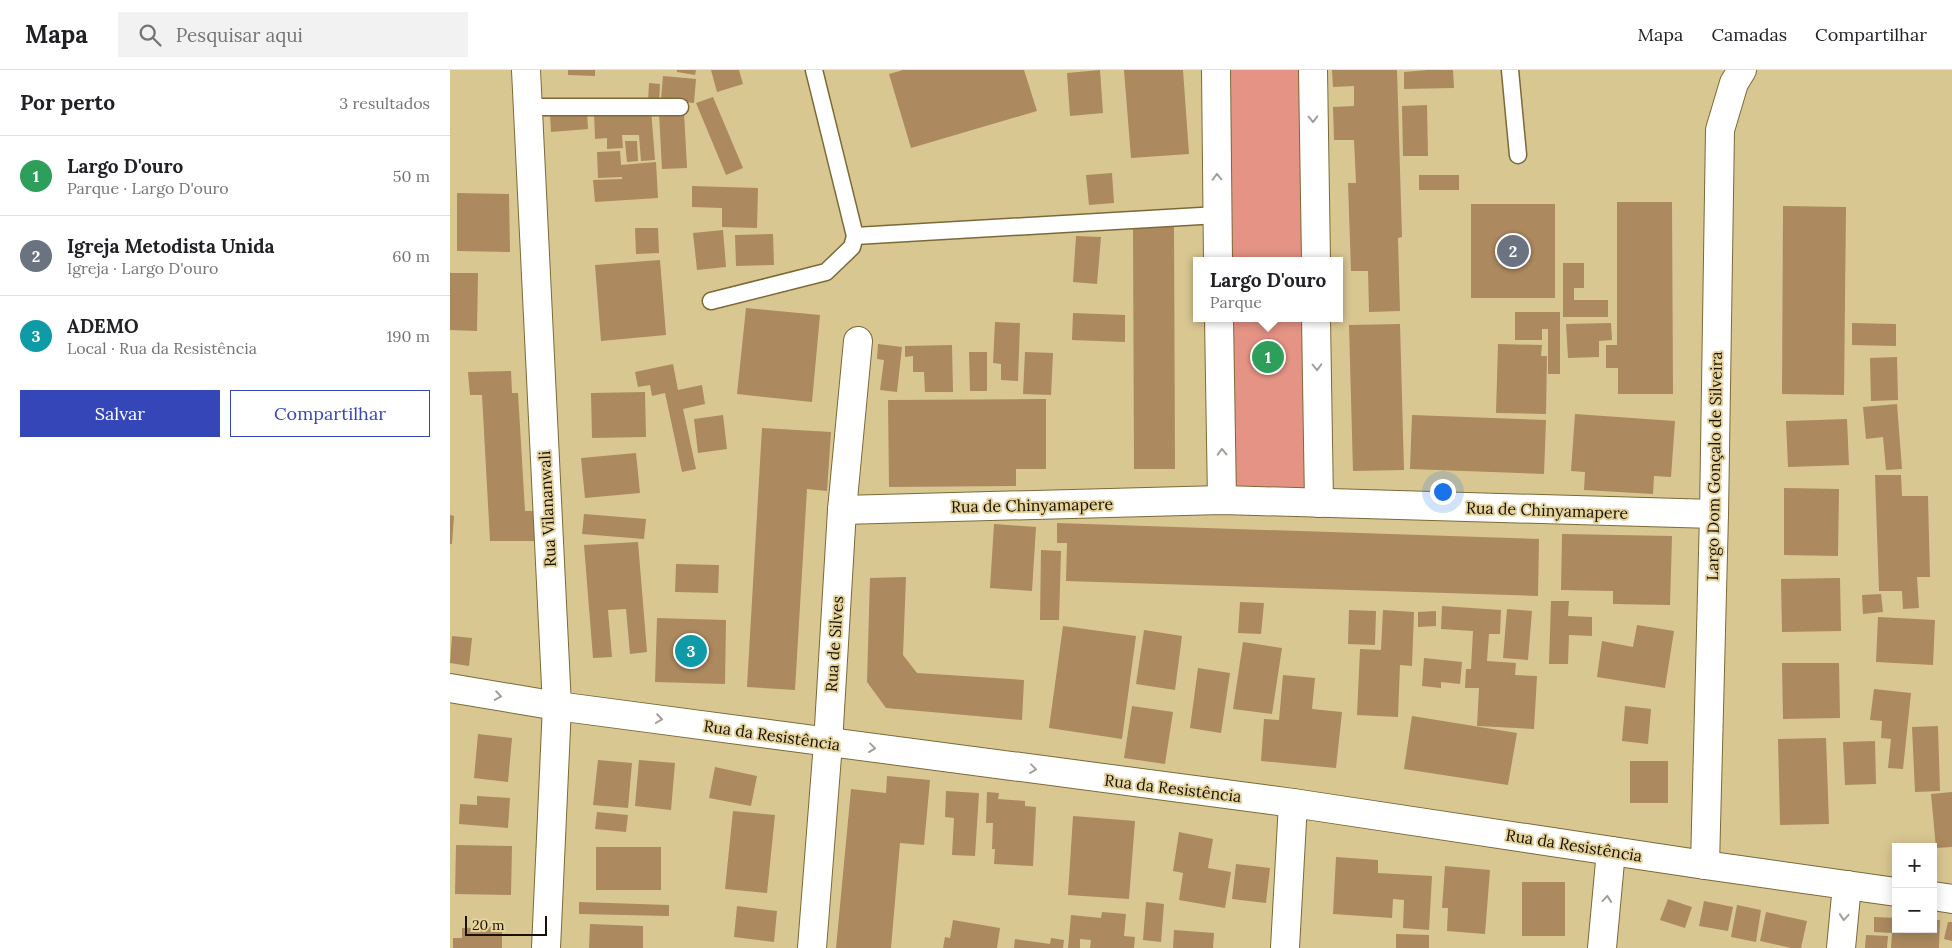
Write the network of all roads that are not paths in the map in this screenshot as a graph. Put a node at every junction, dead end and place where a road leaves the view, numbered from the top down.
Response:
1 (526, 70) edge
2 (814, 70) edge
3 (1216, 70) edge
4 (1313, 70) edge
5 (1510, 70) edge
6 (1742, 70) edge
7 (528, 107) junction
8 (680, 107) dead end
9 (1518, 154) dead end
10 (1218, 215) junction
11 (855, 236) junction
12 (1218, 257) edge
13 (1316, 257) edge
14 (711, 301) dead end
15 (1219, 322) edge
16 (1316, 322) edge
17 (858, 341) dead end
18 (1222, 500) junction
19 (1319, 503) junction
20 (842, 510) junction
21 (1714, 514) junction
22 (450, 688) edge
23 (557, 706) junction
24 (828, 743) junction
25 (1293, 803) junction
26 (1611, 850) junction
27 (1704, 866) junction
28 (1847, 885) junction
29 (1892, 891) edge
30 (1937, 897) edge
31 (1952, 899) edge
32 (546, 948) edge
33 (812, 948) edge
34 (1285, 948) edge
35 (1602, 948) edge
36 (1841, 948) edge

1 - 7 street, Rua Vilananwali
2 - 11 lane
10 -> 3 street
4 -> 13 street
5 - 9 lane
6 - 21 street, Largo Dom Gonçalo de Silveira
7 - 8 lane
7 - 23 street, Rua Vilananwali
10 - 11 lane
10 - 12 street
11 - 14 lane
18 -> 15 street
16 -> 19 street
17 - 20 street, Rua de Silves
18 - 19 street, Rua de Chinyamapere
18 - 20 street, Rua de Chinyamapere
19 - 21 street, Rua de Chinyamapere
20 - 24 street, Rua de Silves
21 - 27 street, Largo Dom Gonçalo de Silveira
22 -> 23 street, Rua da Resistência
23 -> 24 street, Rua da Resistência
23 - 32 street, Rua Vilananwali
24 -> 25 street, Rua da Resistência
24 - 33 street, Rua de Silves
25 - 26 street, Rua da Resistência
25 - 34 street
26 - 27 street, Rua da Resistência
35 -> 26 street
27 - 28 street, Rua da Resistência
28 - 29 street, Rua da Resistência
28 -> 36 street
30 - 31 street

